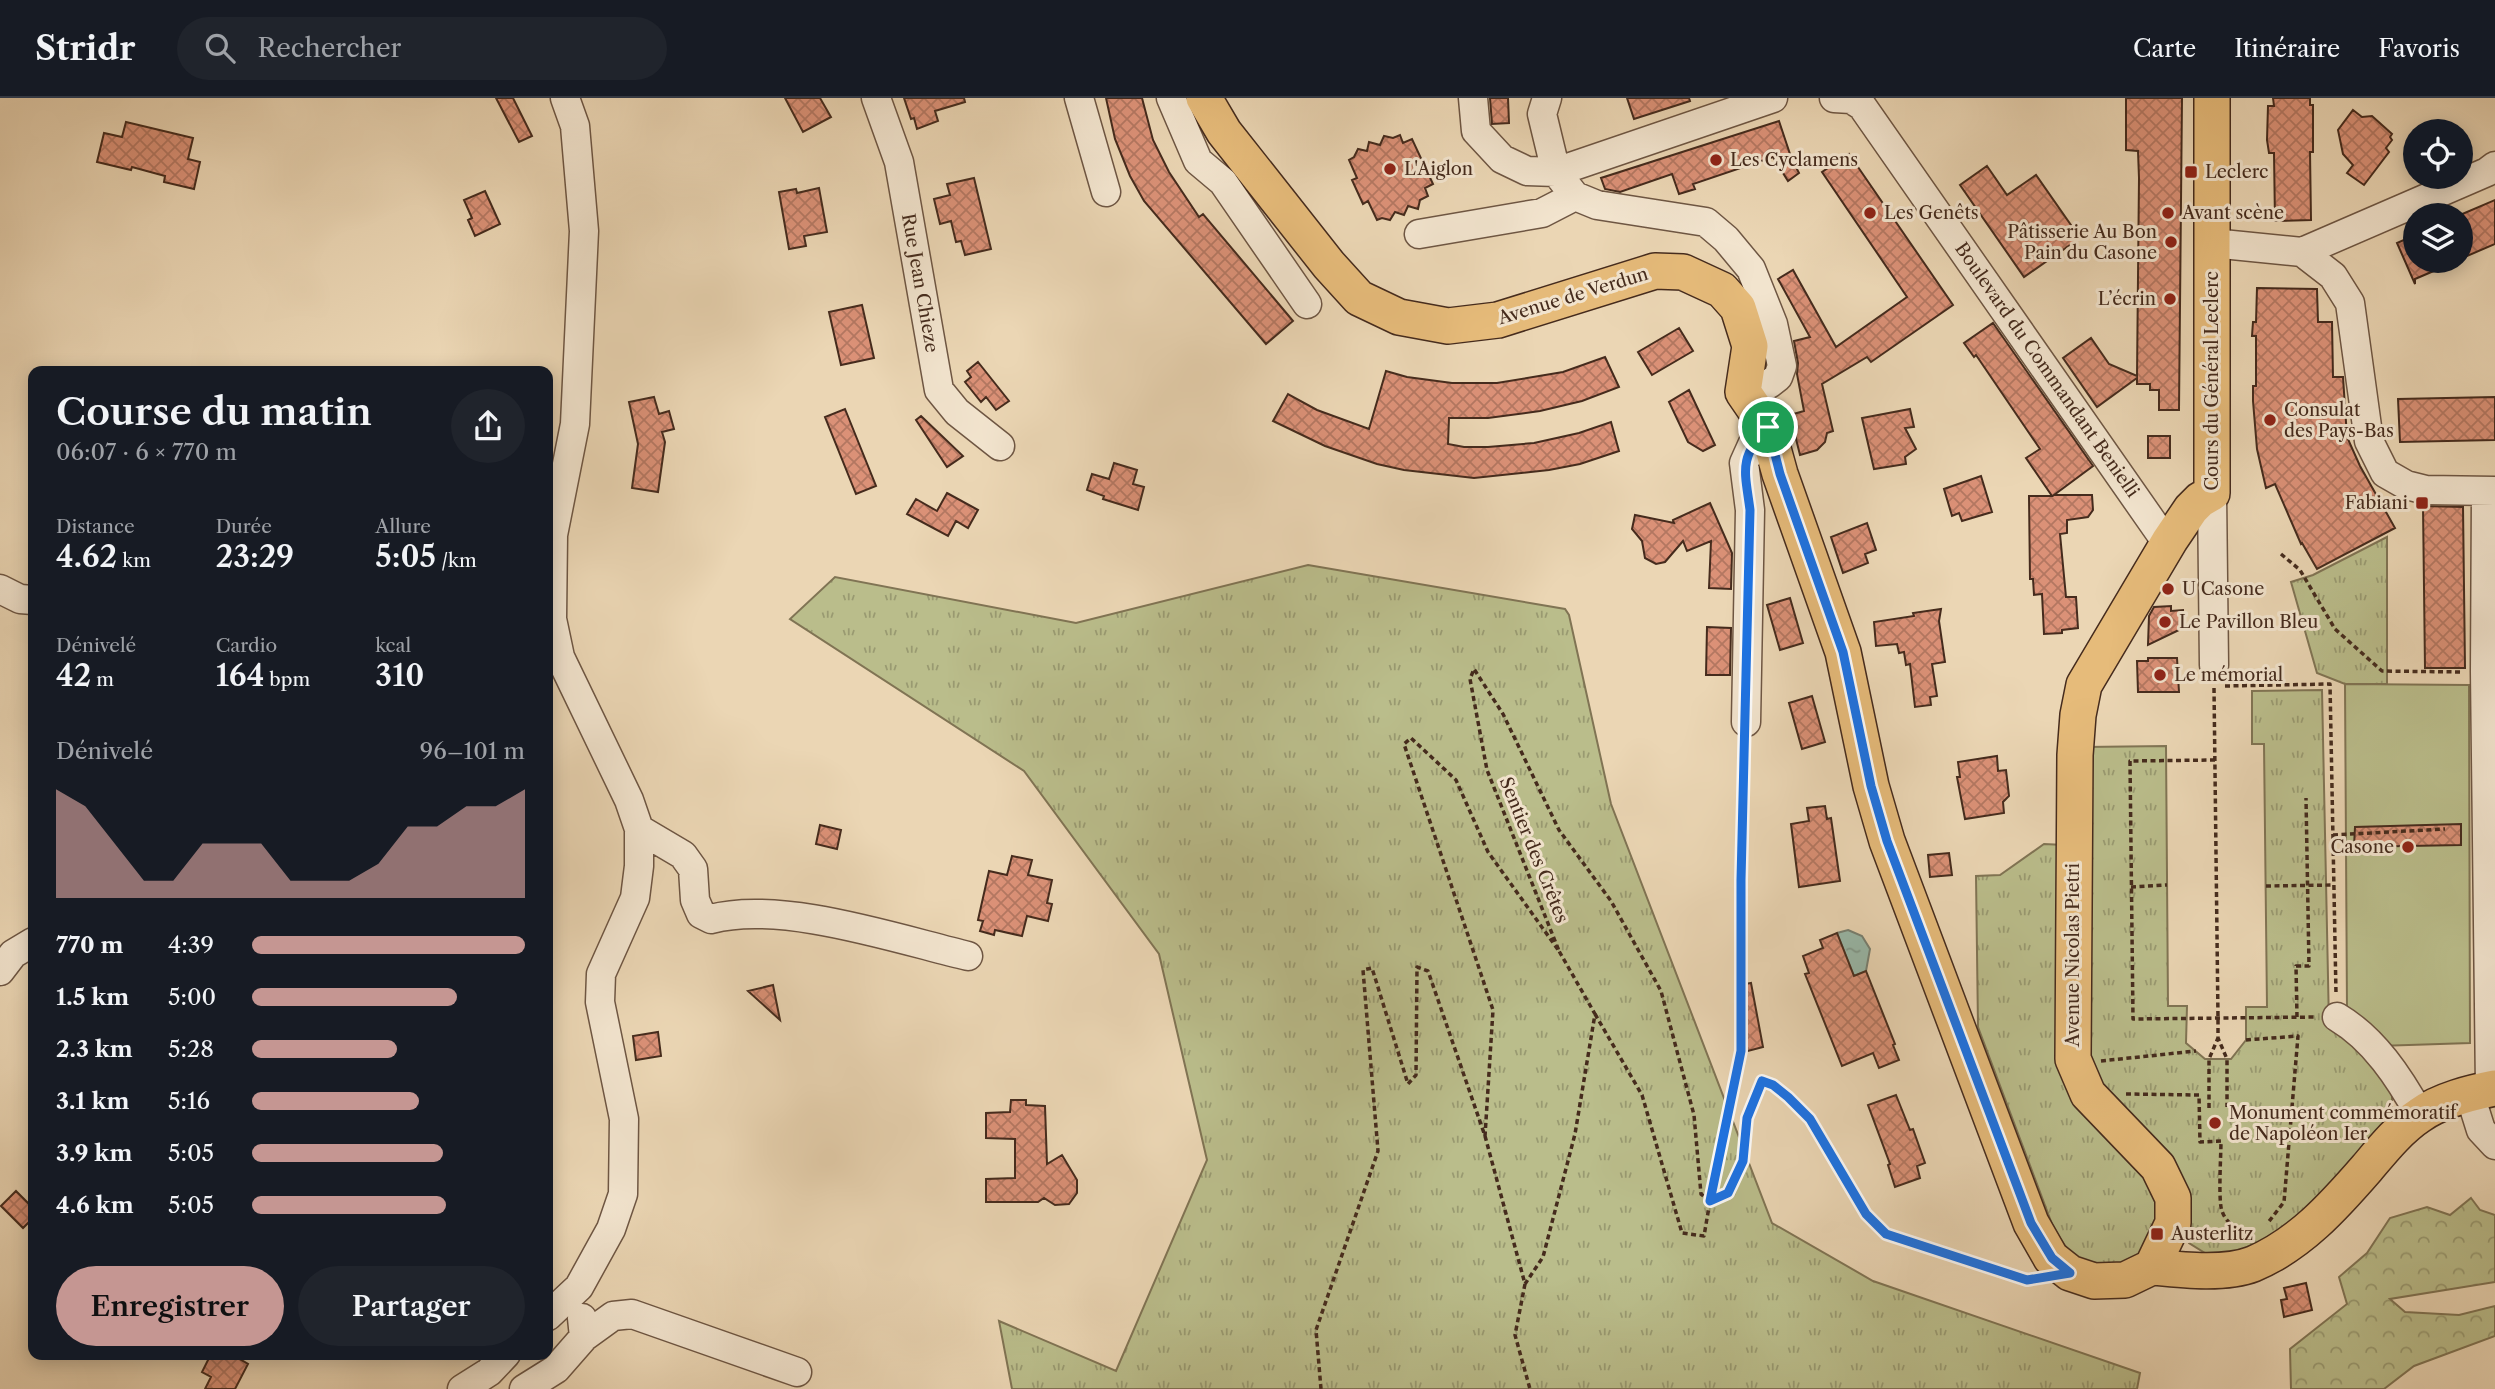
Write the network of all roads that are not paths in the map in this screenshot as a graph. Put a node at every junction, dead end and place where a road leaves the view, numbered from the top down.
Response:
1 (565, 98) edge
2 (876, 98) edge
3 (1079, 98) edge
4 (1171, 98) edge
5 (1204, 98) edge
6 (1473, 98) edge
7 (1546, 98) edge
8 (1773, 98) edge
9 (2212, 98) edge
10 (1842, 99) edge
11 (2495, 166) edge
12 (1556, 172) junction
13 (1106, 192) dead end
14 (1575, 196) junction
15 (1419, 234) dead end
16 (2212, 243) junction
17 (2302, 252) junction
18 (1307, 304) dead end
19 (1743, 392) junction
20 (1768, 427) junction
21 (1000, 446) dead end
22 (2491, 491) edge
23 (2212, 493) junction
24 (553, 526) edge
25 (2169, 540) junction
26 (0, 589) edge
27 (28, 599) edge
28 (553, 624) edge
29 (2214, 681) road end
30 (1746, 722) road end
31 (639, 829) junction
32 (28, 945) edge
33 (968, 956) dead end
34 (0, 971) edge
35 (2337, 1017) road end
36 (2485, 1090) edge
37 (2420, 1115) junction
38 (2495, 1145) edge
39 (2152, 1267) junction
40 (579, 1287) junction
41 (553, 1311) edge
42 (584, 1337) junction
43 (500, 1360) edge
44 (797, 1372) dead end
45 (462, 1389) edge
46 (524, 1389) edge

1 - 24 street
2 - 21 street, Rue Jean Chieze
3 - 13 street
4 - 18 street
5 - 19 main road, Avenue de Verdun
6 - 12 street
7 - 12 street
8 - 12 street
9 - 16 main road, Cours du Général Leclerc
10 - 25 street, Boulevard du Commandant Benielli
11 - 17 street
12 - 14 street
14 - 15 street
14 - 19 street
16 - 17 street
16 - 23 main road, Cours du Général Leclerc
17 - 22 street
19 - 20 main road
20 - 30 street
20 - 39 main road
22 - 36 street
23 - 25 main road, Avenue Nicolas Pietri
23 - 29 street, Cours du Général Leclerc
25 - 39 main road, Avenue Nicolas Pietri
26 - 27 street
28 - 31 street
31 - 33 street
31 - 40 street
32 - 34 street
35 - 37 street
36 - 37 main road
36 - 38 street
37 - 39 main road
40 - 41 street
40 - 42 street
42 - 44 street
42 - 46 street
43 - 45 street

